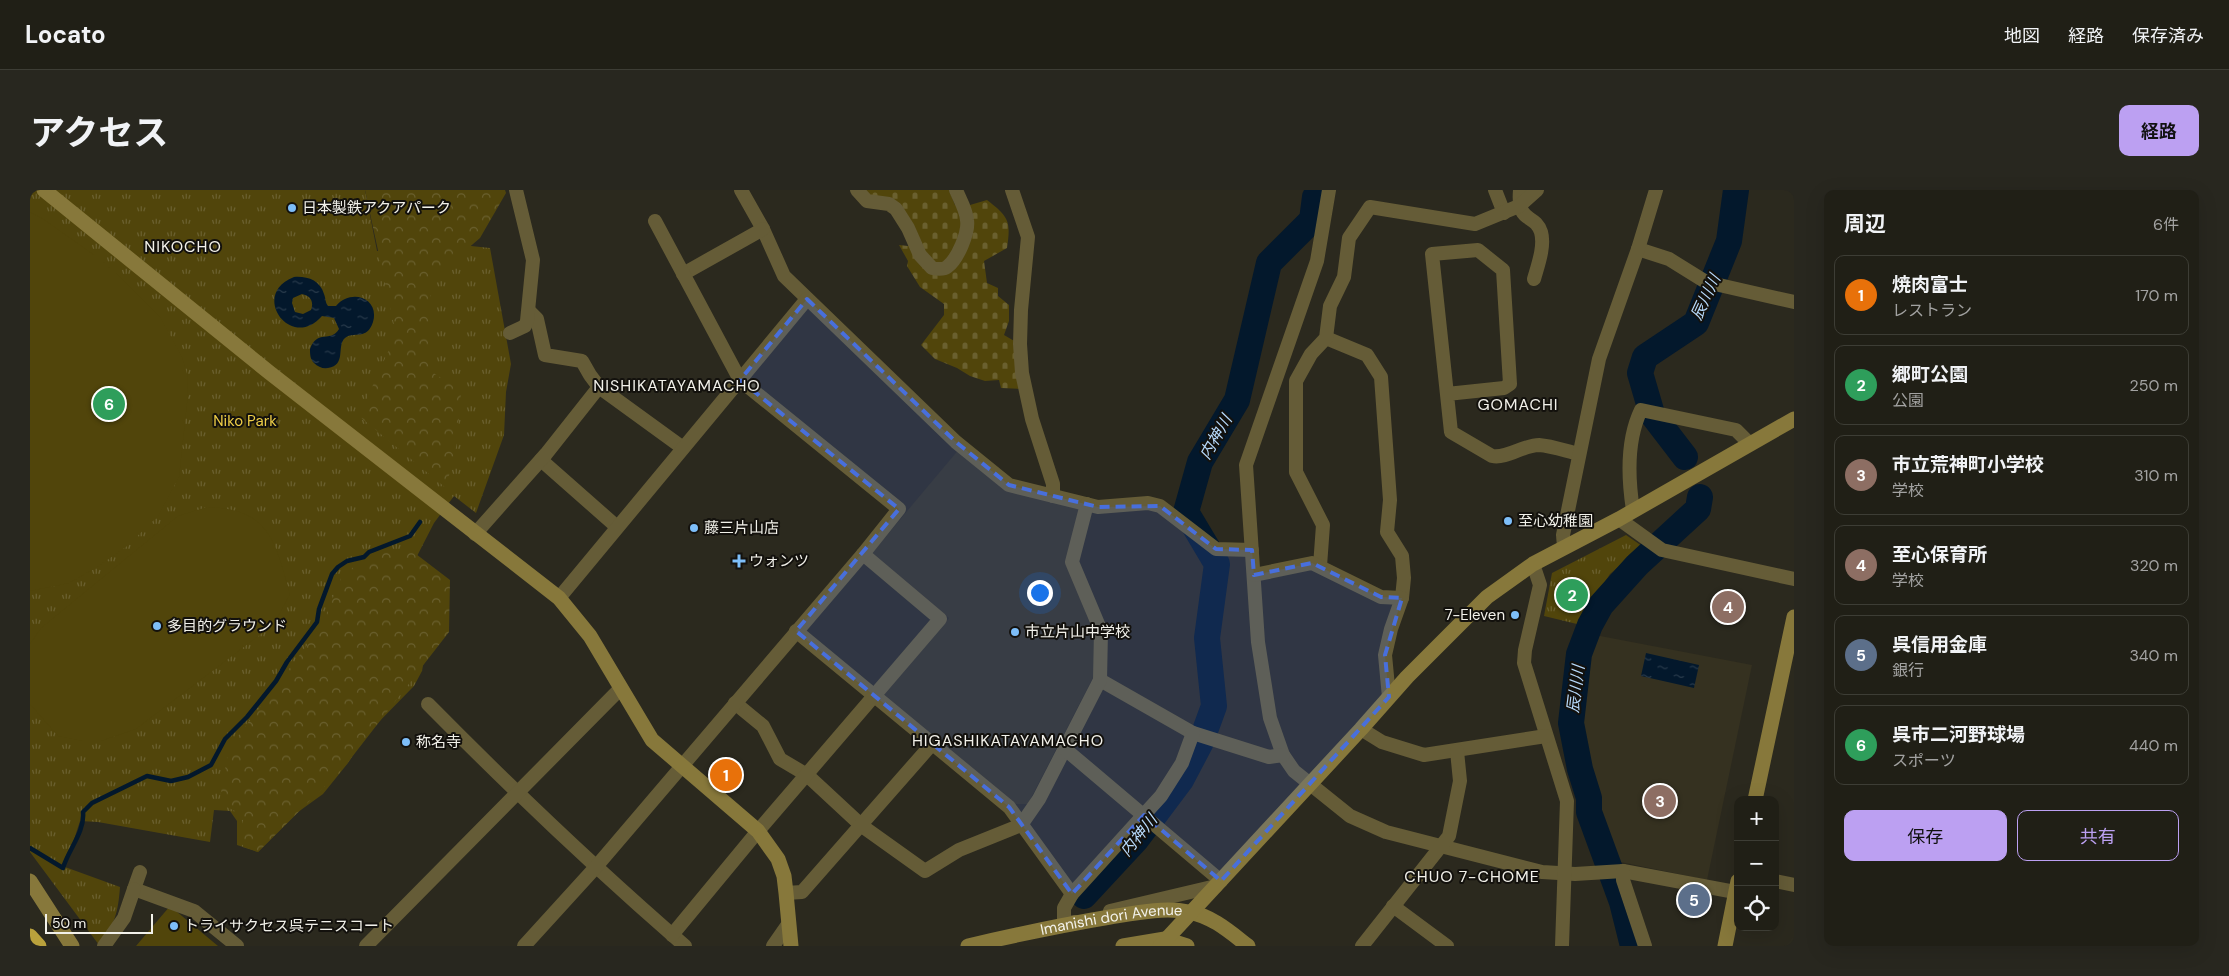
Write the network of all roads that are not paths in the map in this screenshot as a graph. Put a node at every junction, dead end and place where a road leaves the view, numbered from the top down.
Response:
1 (44, 190) edge
2 (516, 190) edge
3 (741, 190) edge
4 (857, 190) edge
5 (956, 190) edge
6 (1012, 190) edge
7 (1329, 190) edge
8 (1496, 190) edge
9 (1520, 190) edge
10 (1537, 190) edge
11 (1656, 190) edge
12 (1519, 206) junction
13 (1504, 213) junction
14 (655, 221) dead end
15 (763, 229) junction
16 (1638, 249) junction
17 (683, 274) junction
18 (1534, 279) dead end
19 (807, 299) junction
20 (1794, 302) edge
21 (529, 311) junction
22 (510, 333) dead end
23 (1326, 338) junction
24 (740, 380) junction
25 (599, 387) junction
26 (1447, 394) junction
27 (1794, 420) edge
28 (1750, 444) junction
29 (683, 448) junction
30 (1579, 454) junction
31 (541, 460) junction
32 (1053, 496) junction
33 (1087, 504) junction
34 (1633, 510) junction
35 (1619, 519) junction
36 (617, 527) junction
37 (475, 534) junction
38 (1564, 548) junction
39 (1252, 550) junction
40 (863, 554) junction
41 (1532, 564) junction
42 (1320, 566) junction
43 (1254, 575) junction
44 (1794, 579) edge
45 (559, 598) junction
46 (1402, 598) junction
47 (1794, 617) edge
48 (796, 631) junction
49 (1792, 644) edge
50 (1100, 680) junction
51 (621, 688) junction
52 (874, 697) junction
53 (1390, 697) junction
54 (735, 703) junction
55 (428, 704) dead end
56 (1361, 729) junction
57 (1193, 733) junction
58 (1546, 736) junction
59 (932, 744) junction
60 (1065, 749) junction
61 (1457, 751) junction
62 (1283, 755) junction
63 (682, 765) junction
64 (807, 775) junction
65 (1310, 784) junction
66 (517, 793) junction
67 (1756, 796) edge
68 (1149, 820) junction
69 (1021, 825) junction
70 (862, 826) junction
71 (758, 831) junction
72 (1441, 848) junction
73 (596, 868) junction
74 (1619, 871) junction
75 (140, 872) dead end
76 (1563, 873) junction
77 (30, 881) edge
78 (1779, 882) edge
79 (1218, 884) junction
80 (1794, 885) edge
81 (1734, 887) edge
82 (134, 889) junction
83 (786, 893) junction
84 (1072, 894) junction
85 (1734, 902) edge
86 (1393, 906) junction
87 (1190, 912) junction
88 (789, 922) junction
89 (1064, 924) junction
90 (672, 935) junction
91 (30, 936) edge
92 (1162, 943) edge
93 (530, 944) edge
94 (39, 946) edge
95 (72, 946) edge
96 (104, 946) edge
97 (237, 946) edge
98 (366, 946) edge
99 (685, 946) edge
100 (773, 946) edge
101 (792, 946) edge
102 (968, 946) edge
103 (1123, 946) edge
104 (1187, 946) edge
105 (1248, 946) edge
106 (1362, 946) edge
107 (1447, 946) edge
108 (1562, 946) edge
109 (1645, 946) edge
110 (1725, 946) edge

1 - 37 street
2 - 21 street
3 - 15 street
4 - 5 street
6 - 32 street
7 - 39 street
8 - 13 street
9 - 12 street
10 - 12 street
11 - 16 street
12 - 13 street
12 - 18 street
13 - 23 street
14 - 17 street
15 - 17 street
15 - 19 street
16 - 20 street
16 - 30 street
17 - 24 street
19 - 24 street
19 - 32 street
21 - 22 street
21 - 25 street
23 - 42 street
23 - 46 street
24 - 29 street
24 - 40 street
25 - 29 street
25 - 31 street
26 - 26 street
26 - 30 street
27 - 28 street
28 - 34 street
28 - 34 street
29 - 36 street
30 - 38 street
31 - 36 street
31 - 37 street
32 - 33 street
33 - 39 street
33 - 50 street
34 - 35 street
35 - 38 street
35 - 44 street
36 - 45 street
37 - 45 street
38 - 41 street
39 - 43 street
40 - 48 street
40 - 52 street
41 - 53 street
41 - 58 street
42 - 43 street
42 - 46 street
43 - 62 street
45 - 51 street
46 - 53 street
47 - 49 street
48 - 52 street
48 - 54 street
49 - 67 street
50 - 57 street
50 - 60 street
51 - 63 street
51 - 66 street
52 - 59 street
52 - 64 street
53 - 56 street
54 - 63 street
54 - 64 street
55 - 66 street
56 - 61 street
56 - 65 street
57 - 62 street
57 - 68 street
58 - 61 street
58 - 76 street
59 - 69 street
59 - 70 street
60 - 68 street
60 - 69 street
61 - 72 street
62 - 65 street
63 - 71 street
63 - 73 street
64 - 70 street
64 - 71 street
65 - 72 street
65 - 79 street
66 - 73 street
66 - 98 street
68 - 79 street
68 - 84 street
69 - 70 street
69 - 84 street
70 - 83 street
71 - 83 street
71 - 90 street
72 - 76 street
72 - 86 street
73 - 90 street
73 - 93 street
74 - 76 street
74 - 81 street
74 - 109 street
75 - 82 street
76 - 108 street
77 - 95 street
78 - 80 street
79 - 87 street
79 - 89 street
82 - 96 street
82 - 97 street
83 - 88 street
84 - 89 street
85 - 110 street
86 - 106 street
86 - 107 street
87 - 89 street, Imanishi dori Avenue
87 - 92 street
87 - 105 street, Imanishi dori Avenue
88 - 100 street
88 - 101 street
89 - 102 street, Imanishi dori Avenue
90 - 99 street
91 - 94 highway
92 - 103 street, Imanishi dori Avenue
92 - 104 street, Imanishi dori Avenue

